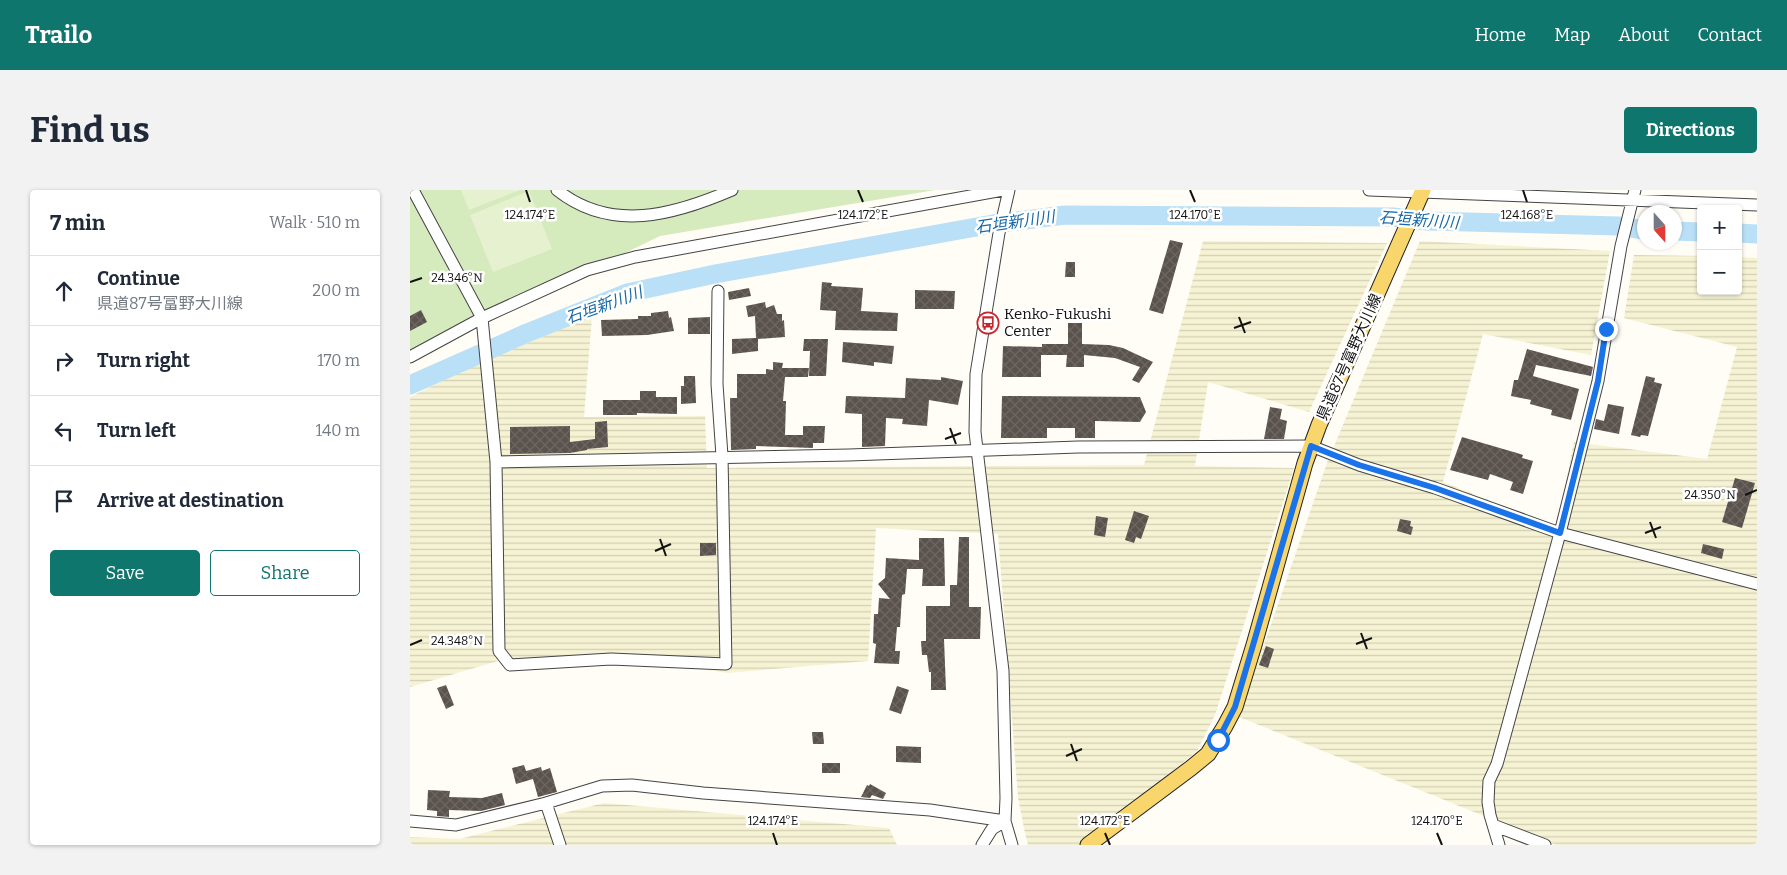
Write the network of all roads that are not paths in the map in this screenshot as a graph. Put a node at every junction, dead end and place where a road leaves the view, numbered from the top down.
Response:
1 (413, 190) edge
2 (557, 190) edge
3 (732, 190) edge
4 (1003, 190) edge
5 (1009, 190) edge
6 (1369, 190) edge
7 (1422, 191) edge
8 (1633, 195) edge
9 (1757, 205) edge
10 (718, 291) dead end
11 (482, 318) junction
12 (410, 357) edge
13 (1311, 446) junction
14 (978, 452) junction
15 (722, 456) junction
16 (496, 462) junction
17 (1560, 533) junction
18 (1757, 584) edge
19 (546, 803) junction
20 (410, 821) edge
21 (1005, 821) junction
22 (1493, 825) junction
23 (560, 845) edge
24 (982, 845) edge
25 (1012, 845) edge
26 (1088, 845) edge
27 (1499, 845) edge
28 (1544, 845) edge

1 - 11 street
2 - 3 street
4 - 11 street
5 - 14 street
6 - 7 street
7 - 8 street
7 - 13 main road, 県道87号富野大川線
8 - 9 street
8 - 17 street
10 - 15 street
11 - 12 street
11 - 16 street
13 - 14 street
13 - 17 street
13 - 26 main road, 県道87号富野大川線
14 - 15 street
14 - 21 street
15 - 16 street
15 - 16 street
17 - 18 street
17 - 22 street
19 - 20 street
19 - 21 street
19 - 23 street
21 - 24 street
21 - 25 street
22 - 27 street
22 - 28 street

